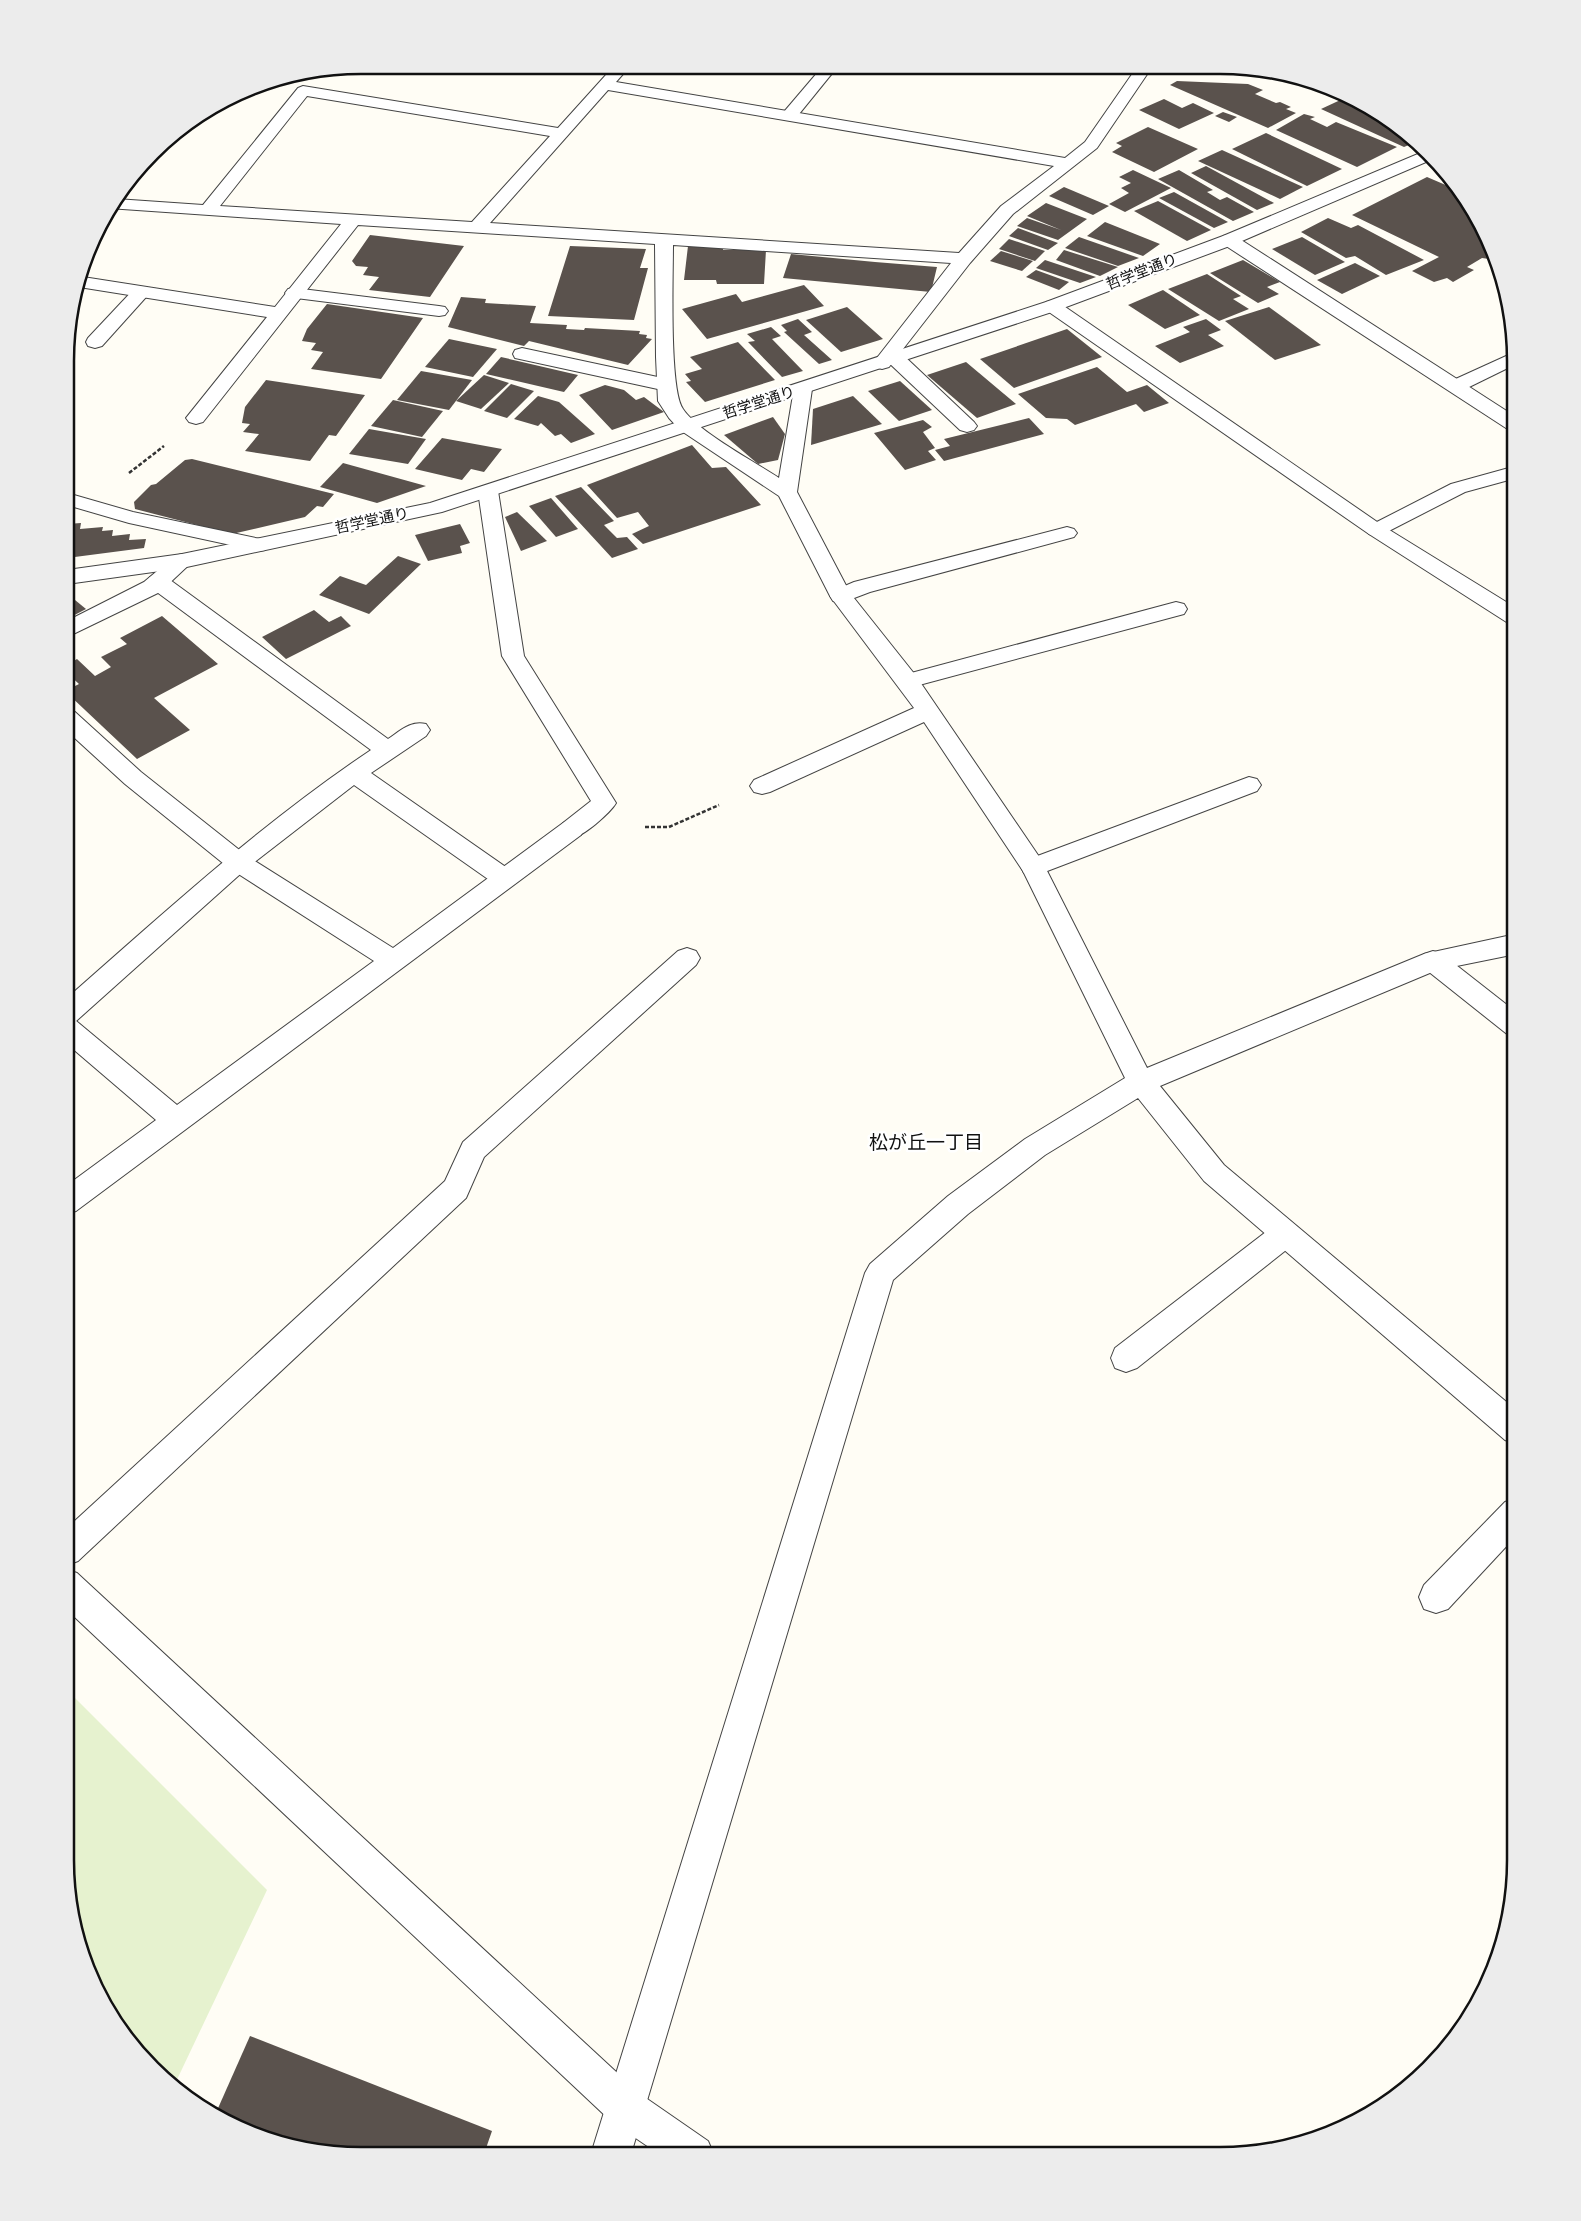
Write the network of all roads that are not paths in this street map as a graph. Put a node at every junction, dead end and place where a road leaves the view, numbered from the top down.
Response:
1 (614, 74) edge
2 (824, 74) edge
3 (1139, 74) edge
4 (604, 85) junction
5 (789, 116) junction
6 (560, 133) junction
7 (1423, 158) edge
8 (1068, 162) junction
9 (120, 204) edge
10 (208, 210) junction
11 (353, 220) junction
12 (476, 228) junction
13 (664, 240) junction
14 (1229, 240) junction
15 (964, 259) junction
16 (85, 283) edge
17 (141, 292) junction
18 (294, 294) junction
19 (1052, 306) junction
20 (439, 311) dead end
21 (279, 313) junction
22 (95, 342) dead end
23 (522, 354) dead end
24 (889, 361) junction
25 (1507, 361) edge
26 (666, 385) junction
27 (1456, 386) junction
28 (803, 389) junction
29 (196, 418) road end
30 (1507, 420) edge
31 (687, 426) junction
32 (967, 426) dead end
33 (1507, 474) edge
34 (488, 490) junction
35 (787, 492) junction
36 (74, 501) edge
37 (1376, 530) junction
38 (1068, 534) dead end
39 (258, 545) junction
40 (182, 561) junction
41 (74, 576) edge
42 (158, 582) junction
43 (841, 596) junction
44 (1176, 609) dead end
45 (1507, 612) edge
46 (74, 626) edge
47 (908, 682) junction
48 (927, 711) junction
49 (74, 724) edge
50 (418, 730) dead end
51 (387, 750) junction
52 (354, 773) junction
53 (1249, 784) dead end
54 (762, 786) road end
55 (238, 862) junction
56 (1033, 867) junction
57 (504, 878) junction
58 (1507, 946) edge
59 (687, 958) dead end
60 (392, 960) junction
61 (1433, 961) junction
62 (74, 1008) edge
63 (1507, 1020) edge
64 (74, 1034) edge
65 (1141, 1082) junction
66 (176, 1121) junction
67 (74, 1196) edge
68 (1285, 1234) junction
69 (1126, 1358) dead end
70 (1507, 1422) edge
71 (1507, 1522) edge
72 (74, 1543) edge
73 (74, 1592) edge
74 (1436, 1597) dead end
75 (626, 2108) junction
76 (613, 2147) edge
77 (684, 2147) edge

1 - 4 street
2 - 5 street
3 - 8 street
4 - 5 street
4 - 6 street
5 - 8 street
6 - 10 street
6 - 12 street
7 - 14 street, 哲学堂通り
8 - 15 street
9 - 10 street
10 - 11 street
11 - 12 street
11 - 18 street
12 - 13 street
13 - 15 street
13 - 26 street
14 - 19 street, 哲学堂通り
14 - 27 street
15 - 24 street
16 - 17 street
17 - 21 street
17 - 22 street
18 - 20 street
18 - 21 street
19 - 24 street, 哲学堂通り
19 - 37 street
21 - 29 street
23 - 26 street
24 - 28 street, 哲学堂通り
24 - 32 street
25 - 27 street
26 - 31 street
27 - 30 street
28 - 31 street, 哲学堂通り
28 - 35 street
31 - 34 street, 哲学堂通り
31 - 35 street
33 - 37 street
34 - 39 street, 哲学堂通り
34 - 57 street
35 - 43 street
36 - 39 street
37 - 45 street
38 - 43 street
39 - 40 street, 哲学堂通り
40 - 41 street, 哲学堂通り
40 - 42 street
42 - 46 street
42 - 51 street
43 - 47 street
44 - 47 street
47 - 48 street
48 - 54 street
48 - 56 street
49 - 55 street
50 - 51 street
51 - 52 street
52 - 55 street
52 - 57 street
53 - 56 street
55 - 60 street
55 - 62 street
56 - 65 street
57 - 60 street
58 - 61 street
59 - 72 street
60 - 66 street
61 - 63 street
61 - 65 street
64 - 66 street
65 - 68 street
65 - 75 street
66 - 67 street
68 - 69 street
68 - 70 street
71 - 74 street
73 - 75 street
75 - 76 street
75 - 77 street

